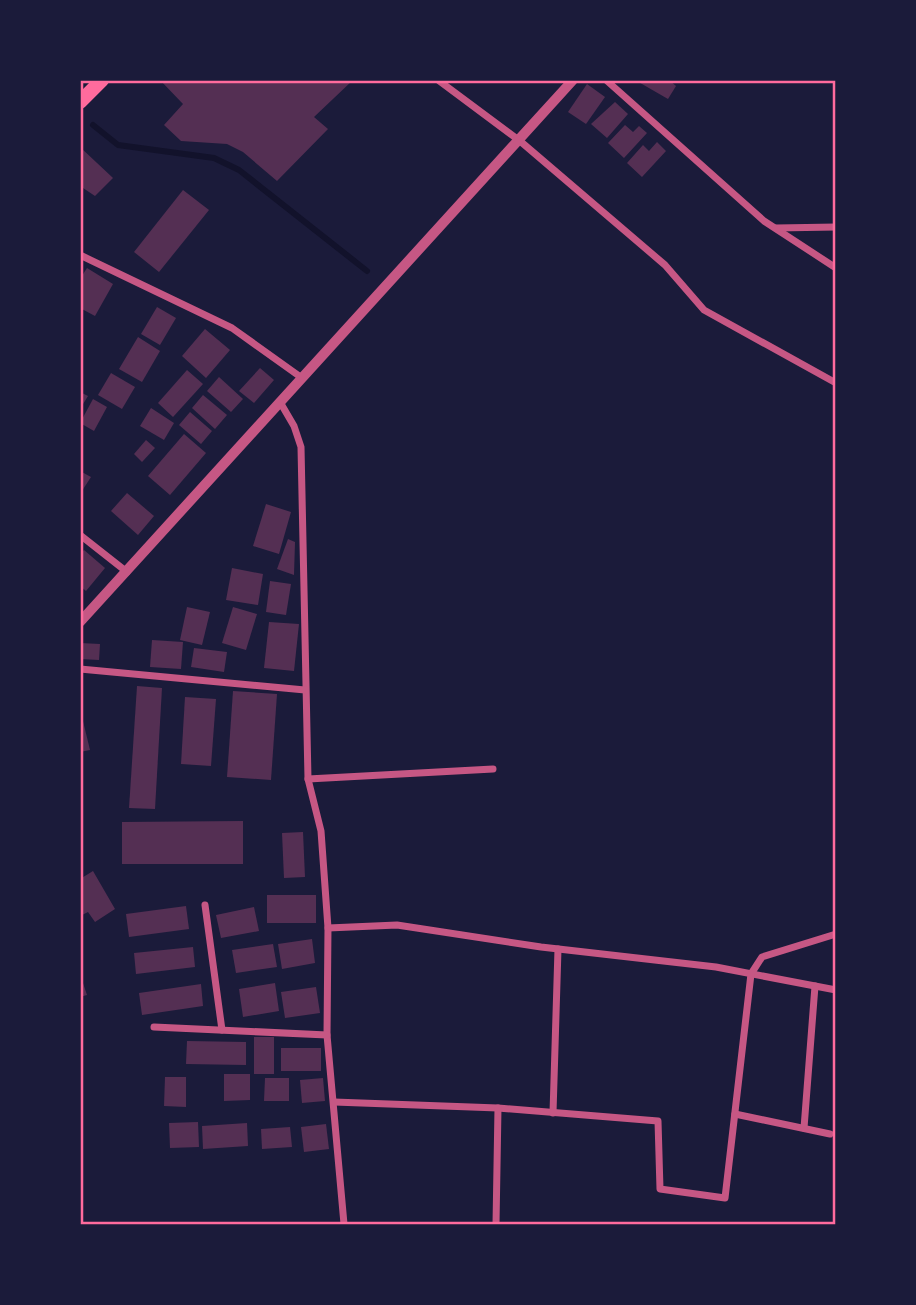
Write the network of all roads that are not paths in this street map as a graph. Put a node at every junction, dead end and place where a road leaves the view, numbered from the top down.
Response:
1 (102, 80) edge
2 (438, 80) edge
3 (573, 80) edge
4 (606, 80) edge
5 (80, 102) edge
6 (520, 141) junction
7 (835, 227) edge
8 (775, 228) junction
9 (80, 255) edge
10 (835, 268) edge
11 (302, 378) junction
12 (835, 383) edge
13 (280, 402) junction
14 (80, 535) edge
15 (127, 572) junction
16 (80, 622) edge
17 (80, 669) edge
18 (305, 690) junction
19 (493, 769) dead end
20 (308, 779) junction
21 (205, 905) dead end
22 (328, 928) junction
23 (835, 934) edge
24 (558, 948) junction
25 (751, 974) junction
26 (815, 986) junction
27 (835, 990) edge
28 (154, 1027) dead end
29 (222, 1030) junction
30 (327, 1035) junction
31 (334, 1102) junction
32 (498, 1108) junction
33 (553, 1113) junction
34 (735, 1114) junction
35 (804, 1128) junction
36 (830, 1134) dead end
37 (344, 1224) edge
38 (496, 1224) edge

1 - 5 highway
2 - 6 street
3 - 6 street
4 - 8 street
6 - 11 street
6 - 12 street
7 - 8 street
8 - 10 street
9 - 11 street
11 - 13 street
13 - 15 street
13 - 18 street
14 - 15 street
15 - 16 street
17 - 18 street
18 - 20 street
19 - 20 street
20 - 22 street
21 - 29 street
22 - 24 street
22 - 30 street
23 - 25 street
24 - 25 street
24 - 33 street
25 - 26 street
25 - 34 street
26 - 27 street
26 - 35 street
28 - 29 street
29 - 30 street
30 - 31 street
31 - 32 street
31 - 37 street
32 - 33 street
32 - 38 street
33 - 34 street
34 - 35 street
35 - 36 street

